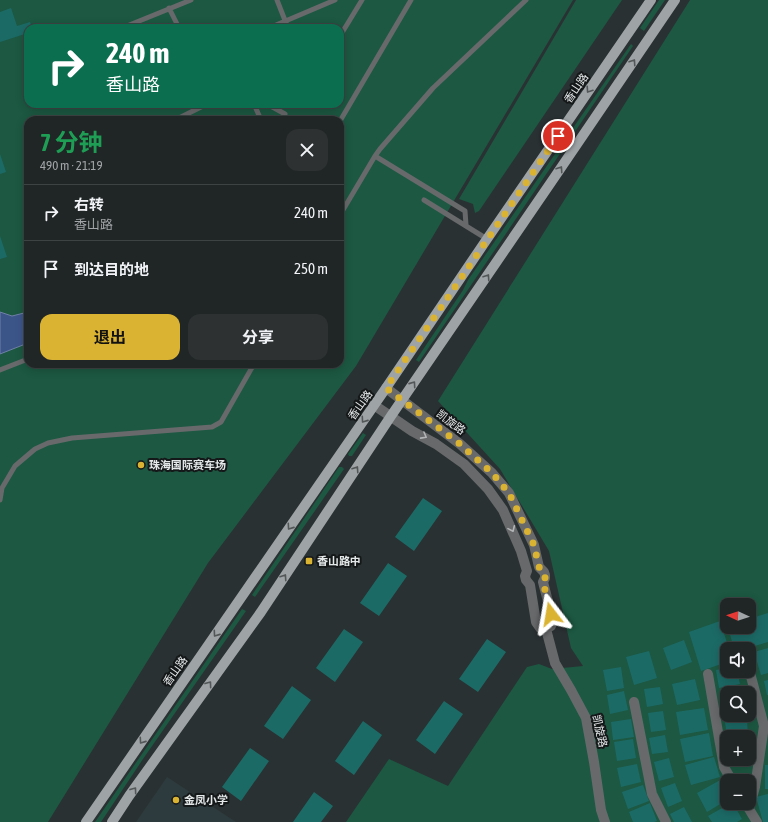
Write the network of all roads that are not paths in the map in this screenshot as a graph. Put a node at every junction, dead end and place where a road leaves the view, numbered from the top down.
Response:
1 (191, 0) edge
2 (277, 0) edge
3 (335, 0) edge
4 (362, 0) edge
5 (411, 0) edge
6 (526, 0) edge
7 (651, 0) edge
8 (675, 0) edge
9 (182, 2) edge
10 (169, 8) junction
11 (285, 21) junction
12 (131, 24) edge
13 (177, 24) edge
14 (278, 24) edge
15 (286, 24) edge
16 (344, 29) edge
17 (201, 108) edge
18 (274, 108) edge
19 (285, 114) dead end
20 (188, 116) edge
21 (343, 116) edge
22 (375, 156) junction
23 (424, 200) dead end
24 (344, 208) edge
25 (466, 225) junction
26 (487, 239) junction
27 (24, 361) edge
28 (252, 368) edge
29 (0, 370) edge
30 (386, 388) junction
31 (402, 400) junction
32 (374, 405) junction
33 (391, 416) junction
34 (0, 500) edge
35 (539, 567) junction
36 (527, 572) junction
37 (543, 582) junction
38 (530, 585) junction
39 (546, 629) junction
40 (708, 674) dead end
41 (751, 678) edge
42 (634, 702) dead end
43 (728, 774) edge
44 (756, 780) edge
45 (750, 810) edge
46 (86, 822) edge
47 (112, 822) edge
48 (606, 822) edge
49 (666, 822) edge
50 (757, 822) edge

1 - 9 lane
2 - 11 lane
3 - 11 lane
4 - 16 lane
5 - 21 lane
6 - 22 lane
7 -> 26 main road, 香山路
31 -> 8 main road
9 - 10 lane
10 - 12 lane
10 - 13 lane
11 - 14 lane
11 - 15 lane
17 - 20 lane
18 - 19 lane
22 - 24 lane
22 - 25 lane
23 - 25 lane
25 - 26 lane
26 - 30 main road, 香山路
27 - 29 lane
28 - 34 lane
30 - 31 street, 凯旋路
30 - 32 main road, 香山路
31 - 33 main road
31 - 35 street, 凯旋路
32 - 33 street, 凯旋路
32 -> 46 main road, 香山路
33 -> 36 street, 凯旋路
47 -> 33 main road
35 - 36 street
35 - 37 street, 凯旋路
36 - 38 street, 凯旋路
37 - 38 street
37 - 39 street, 凯旋路
38 - 39 street, 凯旋路
39 - 48 street, 凯旋路
40 - 43 street
41 - 44 street
42 - 49 street
45 - 50 street

